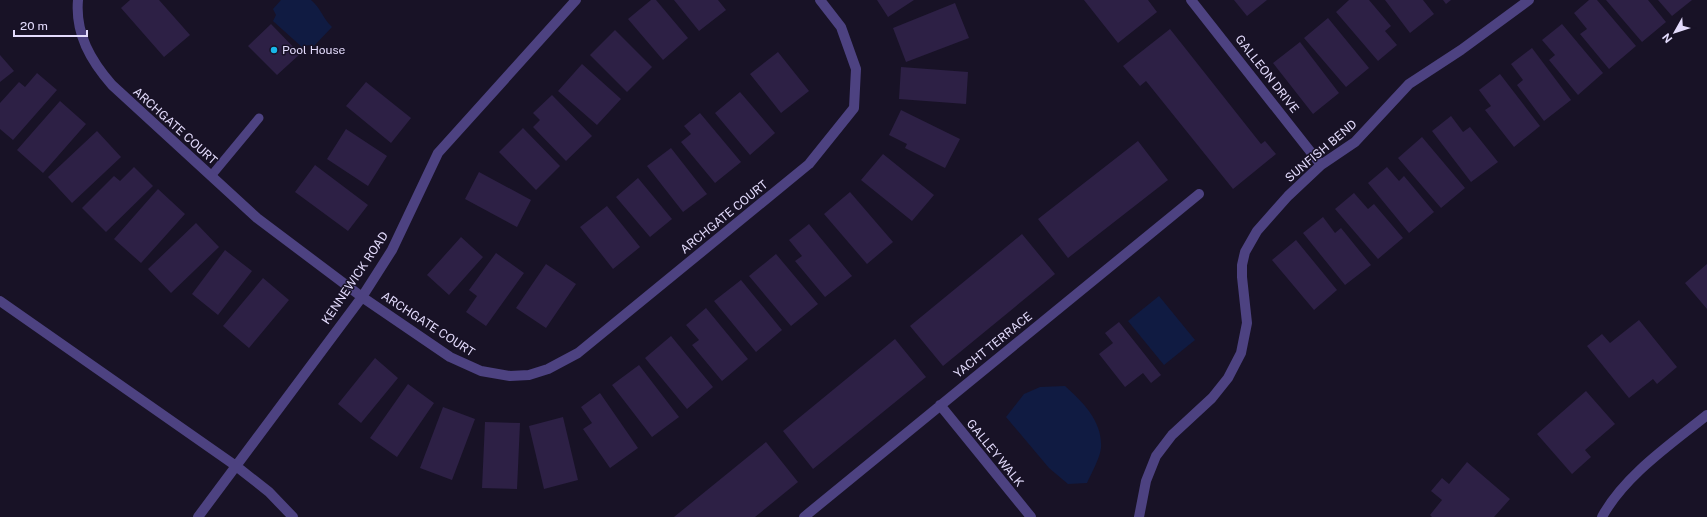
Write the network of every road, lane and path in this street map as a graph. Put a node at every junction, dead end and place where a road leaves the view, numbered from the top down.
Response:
1 (78, 0) edge
2 (576, 0) edge
3 (820, 0) edge
4 (1191, 0) edge
5 (1529, 0) edge
6 (259, 118) dead end
7 (1321, 165) junction
8 (211, 176) junction
9 (1199, 194) dead end
10 (362, 297) junction
11 (0, 301) edge
12 (940, 405) junction
13 (1707, 415) edge
14 (236, 466) junction
15 (198, 517) edge
16 (293, 517) edge
17 (804, 517) edge
18 (1031, 517) edge
19 (1139, 517) edge
20 (1602, 517) edge

1 - 8 street, ARCHGATE COURT
2 - 10 street, KENNEWICK ROAD
3 - 10 street, ARCHGATE COURT
4 - 7 street, GALLEON DRIVE
5 - 7 street, SUNFISH BEND
6 - 8 lane
7 - 19 street, SUNFISH BEND
8 - 10 street, ARCHGATE COURT
9 - 12 street, YACHT TERRACE
10 - 14 street, KENNEWICK ROAD
11 - 14 street
12 - 17 street, YACHT TERRACE
12 - 18 street, GALLEY WALK
13 - 20 street
14 - 15 street, KENNEWICK ROAD
14 - 16 street

